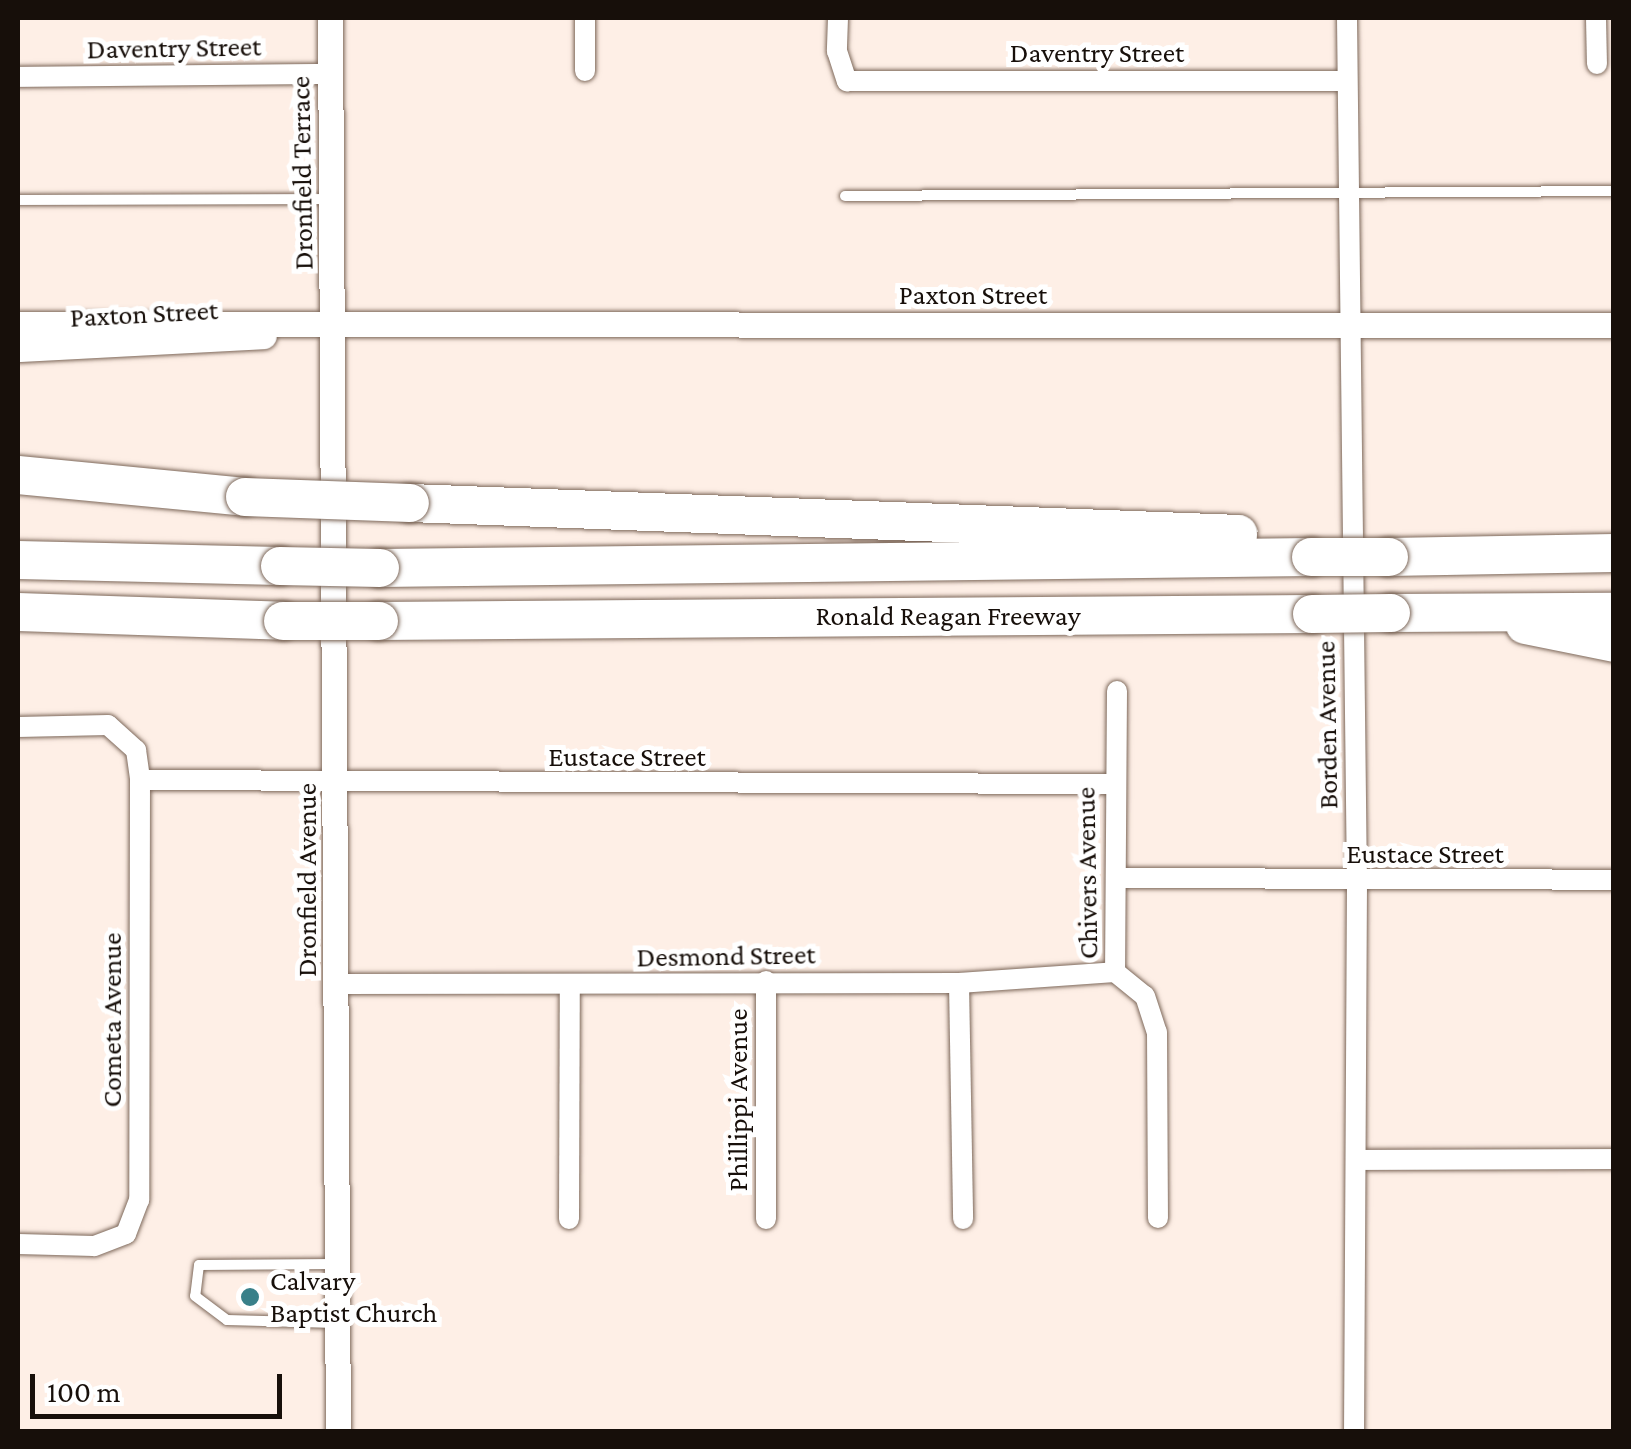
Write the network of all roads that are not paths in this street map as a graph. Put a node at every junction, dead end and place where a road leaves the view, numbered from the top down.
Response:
1 (330, 18) edge
2 (584, 18) edge
3 (838, 18) edge
4 (1347, 18) edge
5 (1596, 18) edge
6 (1597, 64) dead end
7 (585, 70) dead end
8 (330, 74) junction
9 (18, 78) edge
10 (1347, 81) junction
11 (1614, 191) edge
12 (1347, 192) junction
13 (845, 196) dead end
14 (332, 199) junction
15 (18, 200) edge
16 (18, 324) edge
17 (1347, 324) junction
18 (1614, 324) edge
19 (333, 328) junction
20 (18, 349) edge
21 (18, 475) edge
22 (1311, 548) junction
23 (1614, 554) edge
24 (18, 560) edge
25 (18, 612) edge
26 (1614, 612) edge
27 (1484, 613) junction
28 (283, 621) junction
29 (18, 630) edge
30 (1614, 644) edge
31 (1117, 691) dead end
32 (18, 727) edge
33 (140, 780) junction
34 (336, 784) junction
35 (1114, 784) junction
36 (1118, 878) junction
37 (1614, 880) edge
38 (1357, 883) junction
39 (1115, 972) junction
40 (766, 981) junction
41 (337, 984) junction
42 (959, 984) junction
43 (570, 986) junction
44 (1614, 1158) edge
45 (1358, 1160) junction
46 (1158, 1218) dead end
47 (569, 1219) dead end
48 (766, 1219) dead end
49 (962, 1219) dead end
50 (18, 1244) edge
51 (338, 1264) junction
52 (338, 1323) junction
53 (338, 1432) edge
54 (1354, 1432) edge

1 - 8 street, Dronfield Terrace
2 - 7 street
3 - 10 street, Daventry Street
4 - 10 street, Borden Avenue
5 - 6 street
8 - 9 street, Daventry Street
8 - 14 street, Dronfield Terrace
10 - 12 street, Borden Avenue
11 - 12 lane
12 - 13 lane
12 - 17 street, Borden Avenue
14 - 15 lane
14 - 19 street, Dronfield Terrace
16 - 19 street, Paxton Street
17 - 18 street, Paxton Street
17 - 19 street, Paxton Street
17 - 38 street, Borden Avenue
19 - 20 street, Paxton Street
19 - 34 street, Dronfield Avenue
21 - 22 highway, bridge
22 - 23 highway, bridge
22 - 24 highway, bridge
25 - 28 highway
26 - 27 highway, Ronald Reagan Freeway
27 - 28 highway, Ronald Reagan Freeway, bridge
27 - 30 highway
28 - 29 highway
31 - 35 street, Chivers Avenue
32 - 33 street, Cometa Avenue
33 - 34 street, Eustace Street
33 - 50 street, Cometa Avenue
34 - 35 street, Eustace Street
34 - 41 street, Dronfield Avenue
35 - 36 street, Chivers Avenue
36 - 38 street, Eustace Street
36 - 39 street, Chivers Avenue
37 - 38 street, Eustace Street
38 - 45 street, Borden Avenue
39 - 42 street, Desmond Street
39 - 46 street, Chivers Avenue
40 - 42 street, Desmond Street
40 - 43 street, Desmond Street
40 - 48 street, Phillippi Avenue
41 - 43 street, Desmond Street
41 - 51 street, Dronfield Avenue
42 - 49 street
43 - 47 street
44 - 45 street
45 - 54 street, Borden Avenue
51 - 52 street, Dronfield Avenue
51 - 52 lane
52 - 53 street, Dronfield Avenue

